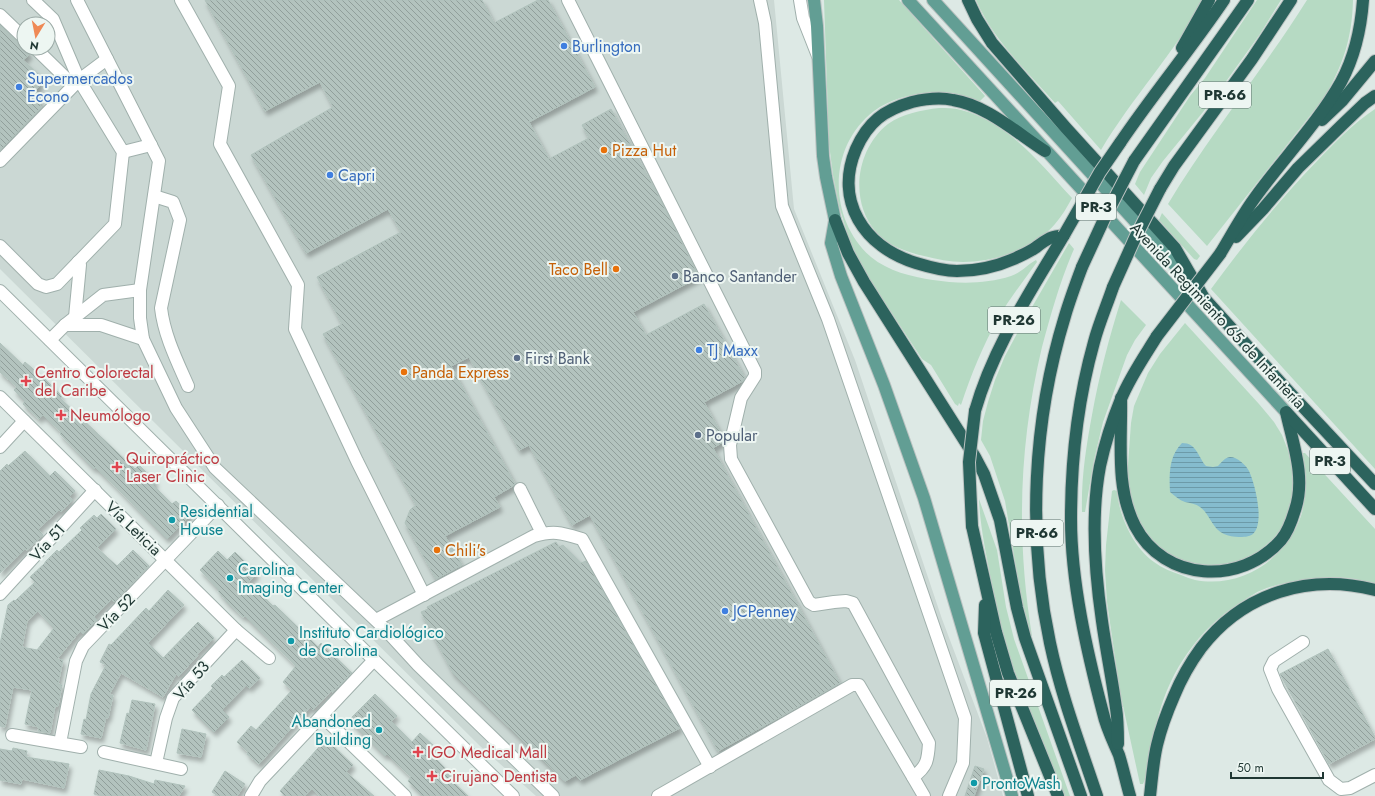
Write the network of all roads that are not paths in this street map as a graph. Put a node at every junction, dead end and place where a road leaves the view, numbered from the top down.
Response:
1 (33, 0) edge
2 (77, 0) edge
3 (181, 0) edge
4 (568, 0) edge
5 (760, 0) edge
6 (800, 0) edge
7 (814, 0) edge
8 (908, 0) edge
9 (933, 0) edge
10 (968, 0) edge
11 (1209, 0) edge
12 (1224, 0) edge
13 (1248, 0) edge
14 (1291, 0) edge
15 (1363, 0) edge
16 (0, 15) edge
17 (16, 30) edge
18 (44, 56) edge
19 (818, 57) junction
20 (107, 59) junction
21 (1375, 61) edge
22 (1168, 75) junction
23 (76, 82) junction
24 (1375, 96) edge
25 (1305, 133) junction
26 (151, 145) junction
27 (1045, 151) junction
28 (123, 152) junction
29 (0, 161) edge
30 (154, 196) junction
31 (835, 220) junction
32 (1064, 235) junction
33 (0, 246) edge
34 (1220, 254) junction
35 (78, 262) junction
36 (140, 290) junction
37 (0, 291) edge
38 (1204, 298) junction
39 (75, 317) junction
40 (65, 325) junction
41 (143, 339) junction
42 (50, 340) junction
43 (188, 386) dead end
44 (0, 397) edge
45 (1121, 398) junction
46 (1286, 412) junction
47 (24, 421) junction
48 (0, 447) edge
49 (1375, 484) edge
50 (520, 489) dead end
51 (95, 490) junction
52 (218, 505) junction
53 (1375, 509) edge
54 (542, 533) junction
55 (166, 560) junction
56 (985, 586) junction
57 (1375, 590) edge
58 (0, 594) edge
59 (424, 595) junction
60 (376, 620) junction
61 (236, 630) junction
62 (1303, 642) dead end
63 (269, 658) dead end
64 (374, 660) junction
65 (322, 716) junction
66 (12, 735) dead end
67 (60, 743) junction
68 (81, 747) dead end
69 (104, 752) dead end
70 (1119, 757) junction
71 (156, 762) junction
72 (710, 767) junction
73 (181, 769) dead end
74 (1375, 775) edge
75 (913, 777) junction
76 (393, 792) edge
77 (251, 796) edge
78 (405, 796) edge
79 (513, 796) edge
80 (553, 796) edge
81 (658, 796) edge
82 (924, 796) edge
83 (949, 796) edge
84 (1012, 796) edge
85 (1028, 796) edge
86 (1058, 796) edge
87 (1081, 796) edge
88 (1097, 796) edge
89 (1130, 796) edge
90 (1150, 796) edge

1 - 23 street
2 - 20 street
3 - 59 street
4 - 75 street
5 - 83 street
6 - 19 street
7 - 19 main road
8 - 27 main road, Avenida Regimiento 65 de Infantería / PR-3
9 - 38 main road, Avenida Regimiento 65 de Infantería / PR-3
10 - 38 highway
11 - 22 highway
12 - 22 highway
13 - 88 highway, PR-66, bridge
14 - 70 highway, PR-66, bridge
15 - 25 highway
16 - 17 street
18 - 23 street
19 - 31 main road
20 - 23 street
20 - 26 street
21 - 25 highway
22 - 32 highway, PR-26, bridge
23 - 28 street
23 - 29 street
24 - 34 highway
25 - 34 highway
26 - 28 street
26 - 30 street
27 - 32 highway
27 - 46 main road, Avenida Regimiento 65 de Infantería / PR-3
28 - 35 street
30 - 36 street
30 - 43 street
31 - 84 main road
31 - 87 highway
32 - 56 highway, PR-26, bridge
33 - 35 street
34 - 45 highway, bridge
35 - 39 street
36 - 39 street
36 - 41 street
37 - 42 street
38 - 49 highway, Avenida Regimiento 65 de Infantería / PR-3
39 - 40 street
40 - 41 street
40 - 42 street
41 - 60 street
42 - 52 street
44 - 47 street, Vía Leticia
45 - 46 highway
45 - 70 highway
46 - 53 highway, Avenida Regimiento 65 de Infantería / PR-3
47 - 48 street
47 - 51 street, Vía Leticia
50 - 54 street
51 - 55 street, Vía Leticia
51 - 58 street, Vía 51
52 - 55 street, Vía 52
52 - 64 street
54 - 59 street
54 - 72 street
55 - 61 street, Vía Leticia
55 - 67 street, Vía 52
56 - 85 highway
56 - 86 highway, PR-26
57 - 90 highway
59 - 60 street
60 - 80 street
61 - 63 street, Vía Leticia
61 - 71 street, Vía 53
62 - 74 street
64 - 65 street
64 - 79 street
65 - 76 street
65 - 77 street
66 - 67 street
67 - 68 street
69 - 71 street
70 - 89 highway
71 - 73 street
72 - 75 street
72 - 81 street
75 - 82 street
76 - 78 street

